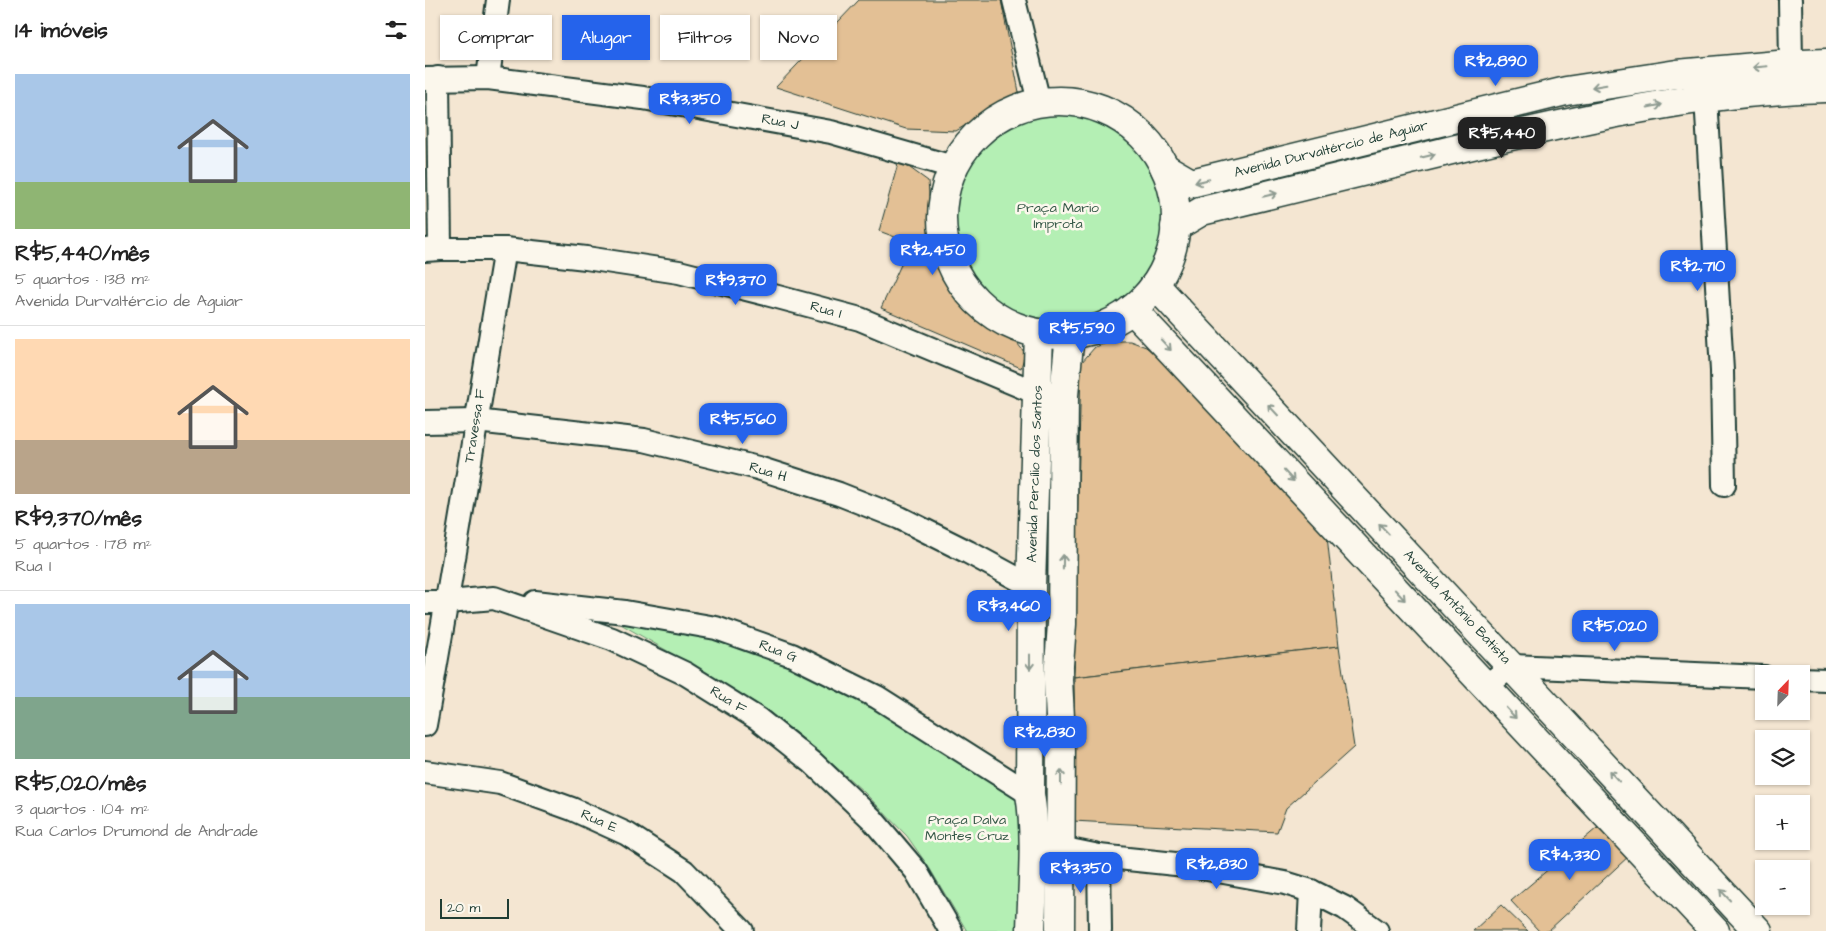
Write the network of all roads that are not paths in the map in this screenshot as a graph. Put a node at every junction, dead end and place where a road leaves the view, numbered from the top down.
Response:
1 (498, 0) edge
2 (1014, 0) edge
3 (1790, 0) edge
4 (1826, 63) edge
5 (1791, 64) junction
6 (432, 78) edge
7 (488, 78) junction
8 (1826, 88) edge
9 (1707, 97) junction
10 (1039, 102) junction
11 (1457, 119) junction
12 (1461, 148) junction
13 (953, 167) junction
14 (1165, 168) junction
15 (1175, 227) junction
16 (505, 249) junction
17 (433, 250) edge
18 (1155, 285) junction
19 (1132, 309) junction
20 (1039, 333) junction
21 (1070, 334) junction
22 (1037, 393) junction
23 (1064, 395) junction
24 (475, 421) junction
25 (425, 422) edge
26 (1724, 485) dead end
27 (1031, 586) junction
28 (494, 598) junction
29 (425, 602) edge
30 (448, 602) junction
31 (1030, 624) junction
32 (1062, 624) junction
33 (1512, 666) junction
34 (1755, 677) edge
35 (1810, 679) edge
36 (1826, 680) edge
37 (1486, 686) junction
38 (425, 725) edge
39 (1030, 736) junction
40 (1061, 737) junction
41 (425, 772) edge
42 (1031, 800) junction
43 (1061, 809) junction
44 (1060, 848) junction
45 (1099, 856) junction
46 (1311, 891) junction
47 (742, 931) edge
48 (951, 931) edge
49 (1031, 931) edge
50 (1060, 931) edge
51 (1100, 931) edge
52 (1309, 931) edge
53 (1377, 931) edge
54 (1715, 931) edge
55 (1758, 931) edge

1 - 7 street
2 - 10 street
3 - 5 street
4 - 5 street, Avenida Durvaltércio de Aguiar
5 -> 11 street, Avenida Durvaltércio de Aguiar
6 - 7 street, Rua J
6 - 17 street
7 - 13 street, Rua J
8 - 9 street
12 -> 9 street
9 - 26 street
10 - 13 street
10 - 14 street
11 - 12 street
11 -> 14 street, Avenida Durvaltércio de Aguiar
15 -> 12 street
13 - 20 street
14 - 15 street
15 - 18 street
16 - 17 street, Rua I
16 - 22 street, Rua I
16 - 24 street, Travessa F
18 - 19 street
33 -> 18 street, Avenida Antônio Batista
19 - 21 street
19 -> 37 street
20 - 21 street
20 - 22 street, Avenida Percílio dos Santos
21 - 23 street, Avenida Percílio dos Santos
22 - 23 street, Rua I
22 - 27 street, Avenida Percílio dos Santos
32 -> 23 street, Avenida Percílio dos Santos
24 - 25 street, Rua H
24 - 27 street, Rua H
24 - 30 street, Travessa F
27 - 31 street, Avenida Percílio dos Santos
28 - 30 street, Rua F
28 - 42 street, Rua G
28 - 48 street, Rua F
29 - 30 street, Rua F
30 - 38 street, Travessa F
31 - 32 street
31 -> 39 street, Avenida Percílio dos Santos
32 - 40 street, Avenida Percílio dos Santos
33 - 34 street
33 - 37 street
55 -> 33 street, Avenida Antônio Batista
35 - 36 street
37 -> 54 street
39 - 40 street
39 - 42 street, Avenida Percílio dos Santos
43 -> 40 street, Avenida Percílio dos Santos
41 - 47 street, Rua E
42 - 43 street
42 - 49 street, Avenida Percílio dos Santos
43 - 44 street, Avenida Percílio dos Santos
44 - 45 street
44 - 50 street, Avenida Percílio dos Santos
45 - 46 street
45 - 51 street
46 - 52 street
46 - 53 street

